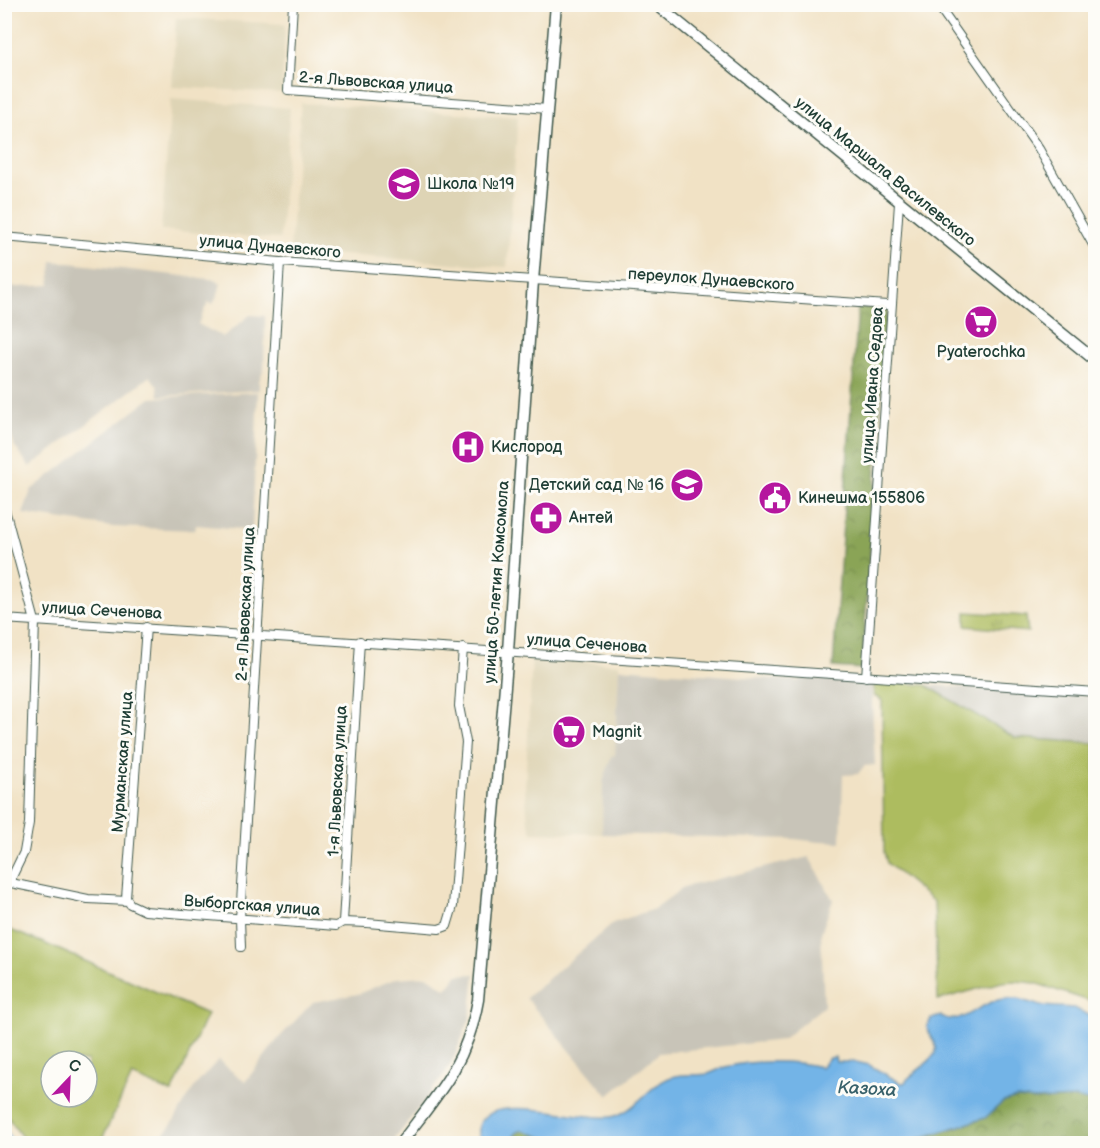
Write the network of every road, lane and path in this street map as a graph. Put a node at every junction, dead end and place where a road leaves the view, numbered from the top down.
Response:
1 (293, 4) edge
2 (556, 4) edge
3 (656, 4) edge
4 (936, 4) edge
5 (548, 109) junction
6 (899, 203) junction
7 (4, 237) edge
8 (1095, 250) edge
9 (280, 262) junction
10 (533, 281) junction
11 (887, 305) dead end
12 (1094, 356) edge
13 (4, 506) edge
14 (4, 619) edge
15 (35, 621) junction
16 (146, 627) junction
17 (257, 634) junction
18 (360, 641) junction
19 (463, 648) junction
20 (508, 651) junction
21 (867, 677) junction
22 (1095, 692) edge
23 (7, 882) edge
24 (127, 900) junction
25 (240, 919) junction
26 (343, 922) junction
27 (241, 947) dead end
28 (400, 1143) edge

1 - 5 street, 2-я Львовская улица
2 - 5 main road, улица 50-летия Комсомола
3 - 6 main road, улица Маршала Василевского
4 - 8 street
5 - 10 main road, улица 50-летия Комсомола
6 - 12 main road, улица Маршала Василевского
6 - 21 street, улица Ивана Седова
7 - 9 street, улица Дунаевского
9 - 10 street, улица Дунаевского
9 - 17 street, 2-я Львовская улица
10 - 11 street, переулок Дунаевского
10 - 20 main road, улица 50-летия Комсомола
13 - 15 street
14 - 15 street, улица Сеченова
15 - 16 street, улица Сеченова
15 - 23 street
16 - 17 street, улица Сеченова
16 - 24 street, Мурманская улица
17 - 18 street, улица Сеченова
17 - 25 street, 2-я Львовская улица
18 - 19 street, улица Сеченова
18 - 26 street, 1-я Львовская улица
19 - 20 street, улица Сеченова
19 - 26 street, Выборгская улица
20 - 21 street, улица Сеченова
20 - 28 main road, улица 50-летия Комсомола
21 - 22 street, улица Сеченова
23 - 24 street, Выборгская улица
24 - 25 street, Выборгская улица
25 - 26 street, Выборгская улица
25 - 27 street, 2-я Львовская улица

